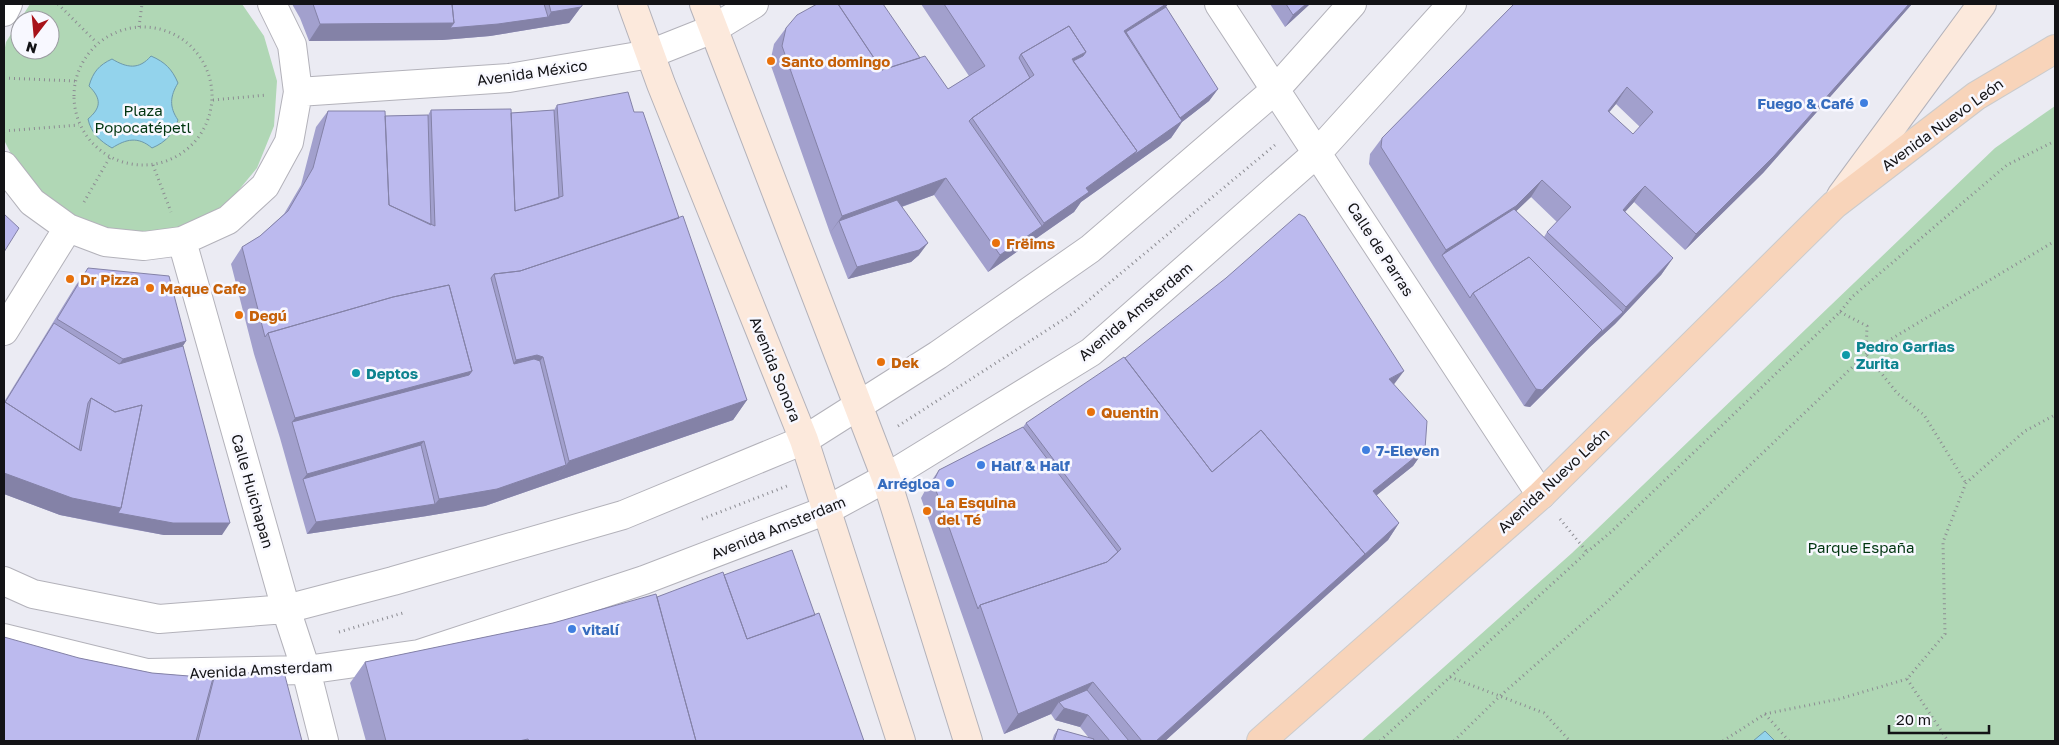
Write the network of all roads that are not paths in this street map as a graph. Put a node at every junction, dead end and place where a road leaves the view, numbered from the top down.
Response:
1 (8, 4) edge
2 (272, 4) edge
3 (632, 4) edge
4 (704, 4) edge
5 (754, 4) edge
6 (1219, 4) edge
7 (1352, 4) edge
8 (1452, 4) edge
9 (1982, 4) edge
10 (4, 12) edge
11 (713, 29) junction
12 (2055, 49) edge
13 (650, 54) junction
14 (1276, 89) junction
15 (298, 92) junction
16 (1318, 152) junction
17 (4, 166) edge
18 (1834, 205) junction
19 (68, 228) junction
20 (182, 240) junction
21 (4, 331) edge
22 (858, 405) junction
23 (804, 440) junction
24 (886, 478) junction
25 (1541, 495) junction
26 (826, 510) junction
27 (4, 581) edge
28 (286, 609) junction
29 (4, 638) edge
30 (306, 670) junction
31 (324, 741) edge
32 (900, 741) edge
33 (968, 741) edge
34 (1261, 741) edge

1 - 10 street
2 - 15 street
3 - 13 main road, Avenida Sonora
4 - 11 main road
5 - 11 street, Avenida México
6 - 14 street, Calle de Parras
7 - 14 street
8 - 16 street, Avenida Amsterdam
9 - 18 main road, Avenida Nuevo León
11 - 13 street, Avenida México
11 - 22 main road
12 - 18 main road, Avenida Nuevo León
13 - 15 street, Avenida México
13 - 23 main road, Avenida Sonora
14 - 16 street, Calle de Parras
14 - 22 street
15 - 20 street
16 - 24 street, Avenida Amsterdam
16 - 25 street, Calle de Parras
17 - 19 street
18 - 25 main road, Avenida Nuevo León
19 - 20 street
19 - 21 street
20 - 28 street, Calle Huichapan
22 - 23 street
22 - 24 main road
23 - 26 main road, Avenida Sonora
23 - 28 street
24 - 26 street, Avenida Amsterdam
24 - 33 main road
25 - 34 main road, Avenida Nuevo León
26 - 30 street, Avenida Amsterdam
26 - 32 main road, Avenida Sonora
27 - 28 street
28 - 30 street, Calle Huichapan
29 - 30 street, Avenida Amsterdam
30 - 31 street, Calle Huichapan

